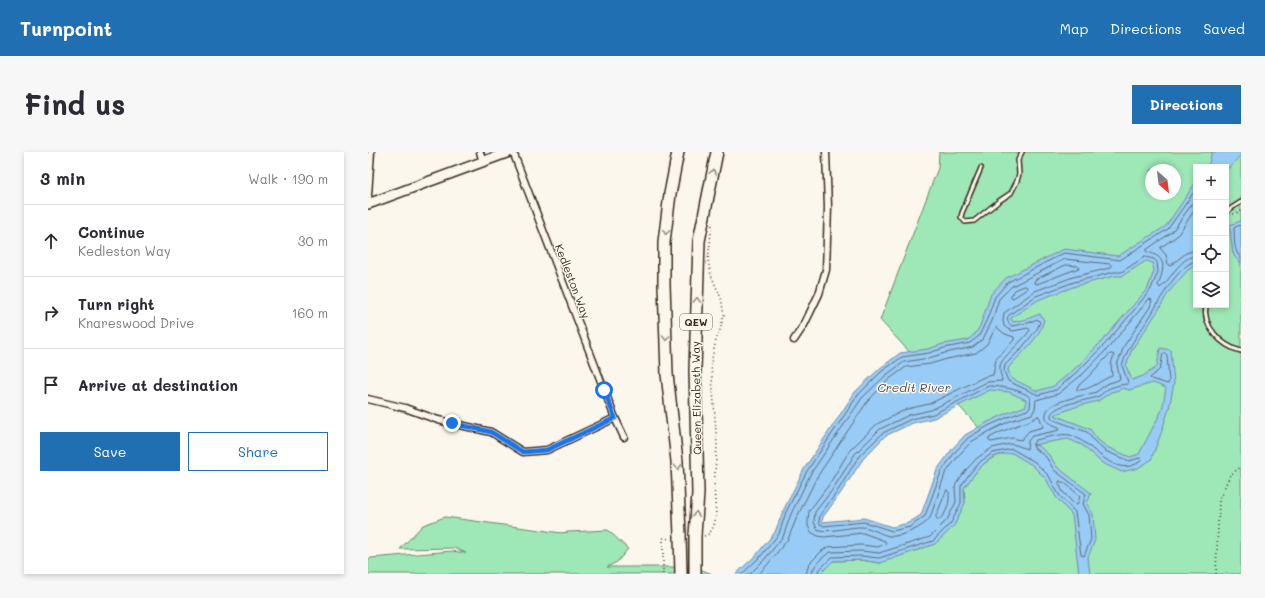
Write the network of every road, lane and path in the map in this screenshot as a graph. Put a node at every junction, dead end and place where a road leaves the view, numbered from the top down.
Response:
1 (371, 152) edge
2 (480, 152) edge
3 (510, 152) edge
4 (513, 152) edge
5 (678, 152) edge
6 (717, 152) edge
7 (826, 152) edge
8 (1022, 152) edge
9 (483, 162) junction
10 (982, 168) dead end
11 (1241, 202) edge
12 (368, 203) edge
13 (1229, 210) edge
14 (713, 221) dead end
15 (1206, 308) edge
16 (794, 340) dead end
17 (1241, 351) edge
18 (368, 399) edge
19 (615, 418) junction
20 (624, 437) dead end
21 (1241, 467) edge
22 (698, 536) junction
23 (679, 537) junction
24 (663, 574) edge
25 (680, 574) edge
26 (695, 574) edge
27 (1216, 574) edge

1 - 12 street
2 - 9 street
3 - 9 main road
4 - 19 street, Kedleston Way
5 -> 23 highway, Queen Elizabeth Way / QEW
22 -> 6 highway, Queen Elizabeth Way / QEW
7 - 16 street
8 - 10 lane
9 - 12 main road
11 - 13 lane
14 - 22 path
15 - 17 lane
18 - 19 street
19 - 20 street, Kedleston Way
21 - 27 path
22 - 26 highway, Queen Elizabeth Way / QEW, bridge
23 - 24 path
23 - 25 highway, Queen Elizabeth Way / QEW, bridge

